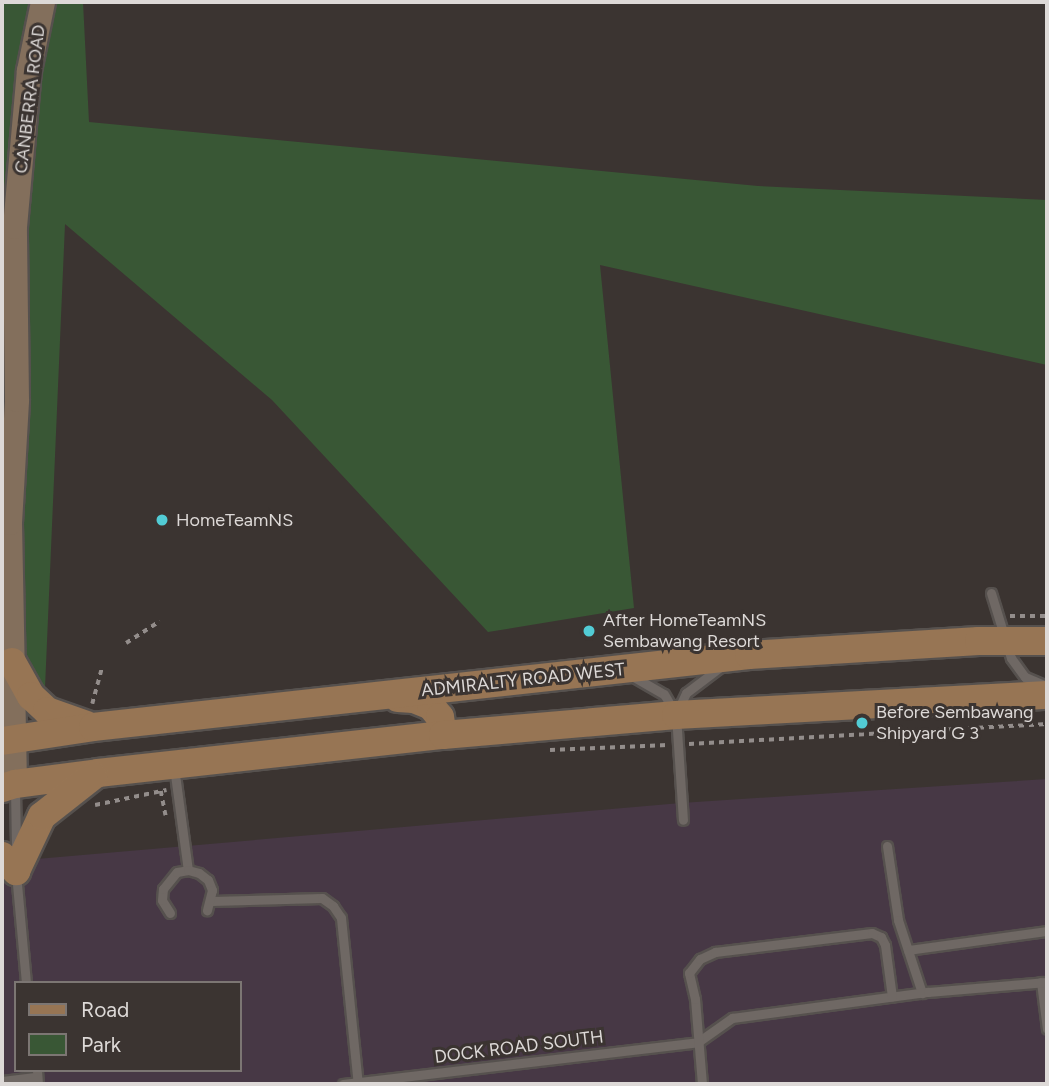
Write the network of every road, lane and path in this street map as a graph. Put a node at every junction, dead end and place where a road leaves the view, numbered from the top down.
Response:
1 (43, 2) edge
2 (991, 593) dead end
3 (160, 621) dead end
4 (1005, 641) junction
5 (1047, 641) edge
6 (126, 643) dead end
7 (749, 655) junction
8 (12, 662) junction
9 (102, 666) dead end
10 (609, 670) junction
11 (1047, 687) edge
12 (1047, 695) edge
13 (372, 696) junction
14 (676, 715) junction
15 (93, 716) junction
16 (1047, 724) edge
17 (443, 735) junction
18 (8, 739) edge
19 (678, 745) junction
20 (539, 751) dead end
21 (98, 773) junction
22 (175, 777) junction
23 (8, 786) edge
24 (86, 806) dead end
25 (683, 820) dead end
26 (887, 846) dead end
27 (9, 863) edge
28 (188, 870) junction
29 (170, 914) dead end
30 (1047, 931) edge
31 (908, 950) junction
32 (26, 981) edge
33 (1044, 982) edge
34 (922, 993) junction
35 (892, 997) junction
36 (1047, 1029) edge
37 (698, 1042) junction
38 (414, 1076) junction
39 (38, 1077) edge
40 (2, 1081) edge
41 (358, 1083) edge
42 (343, 1084) edge
43 (401, 1084) edge
44 (702, 1084) edge

1 - 8 main road, CANBERRA ROAD
2 - 4 lane
3 - 6 path
4 - 5 main road, ADMIRALTY ROAD WEST
4 - 7 main road, ADMIRALTY ROAD WEST
4 - 11 lane
7 - 10 main road, ADMIRALTY ROAD WEST
7 - 14 lane
8 - 15 main road
8 - 18 main road, CANBERRA ROAD
9 - 15 path
10 - 13 main road, ADMIRALTY ROAD WEST
10 - 14 lane
12 - 14 main road
13 - 15 main road, ADMIRALTY ROAD WEST
13 - 17 main road
14 - 17 main road
14 - 19 lane
15 - 18 main road, ADMIRALTY ROAD WEST
16 - 19 path
17 - 22 main road
18 - 23 main road, CANBERRA ROAD
19 - 20 path
19 - 25 lane
21 - 22 main road
21 - 23 main road
21 - 27 main road
22 - 24 path
22 - 28 lane
23 - 27 lane
26 - 31 lane
27 - 32 lane
28 - 29 lane
28 - 41 lane
30 - 31 lane
31 - 34 lane
33 - 34 lane
33 - 36 lane
34 - 35 lane
35 - 37 lane
35 - 37 lane
37 - 38 lane, DOCK ROAD SOUTH
37 - 44 lane
38 - 41 lane, DOCK ROAD SOUTH
38 - 43 lane
39 - 40 lane
41 - 42 lane, DOCK ROAD SOUTH

